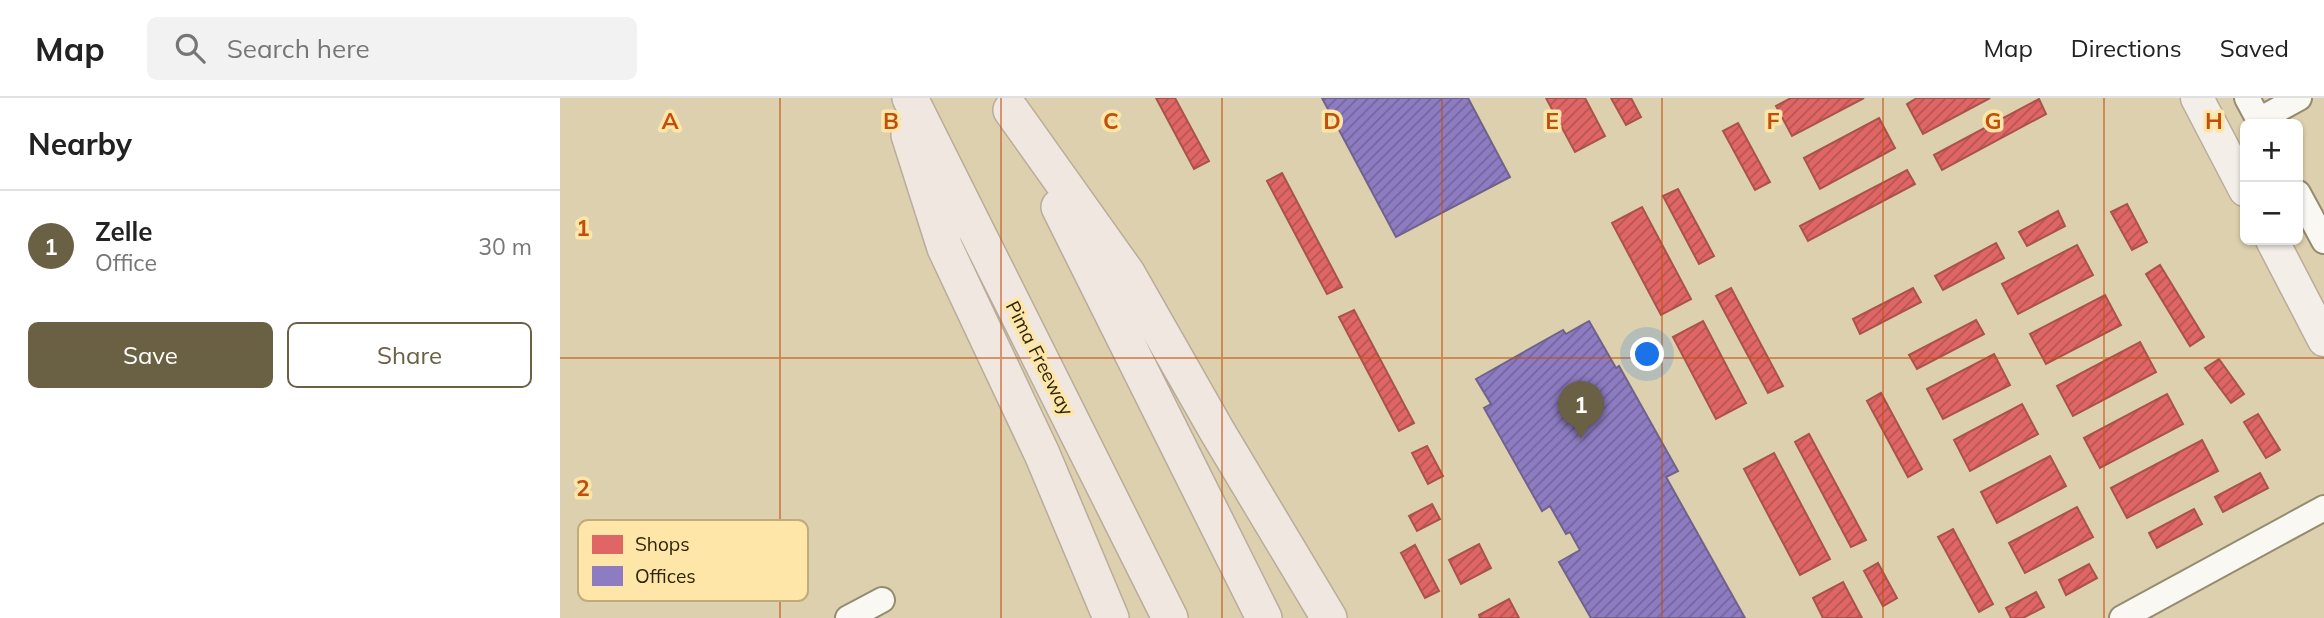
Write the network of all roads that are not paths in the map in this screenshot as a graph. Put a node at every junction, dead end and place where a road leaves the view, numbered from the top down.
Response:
1 (898, 98) edge
2 (910, 98) edge
3 (2197, 98) edge
4 (2247, 98) edge
5 (2299, 98) edge
6 (1008, 104) edge
7 (2258, 119) edge
8 (2265, 119) edge
9 (2241, 182) edge
10 (2303, 202) edge
11 (2324, 241) edge
12 (2275, 245) edge
13 (2324, 340) edge
14 (2324, 508) edge
15 (882, 600) dead end
16 (848, 618) edge
17 (1111, 618) edge
18 (1170, 618) edge
19 (1264, 618) edge
20 (1329, 618) edge
21 (2122, 618) edge

1 - 17 highway
2 - 18 highway, Pima Freeway
3 - 9 main road
4 - 7 street
5 - 8 street
6 - 19 highway
6 - 20 highway
10 - 11 street
12 - 13 main road
14 - 21 street
15 - 16 street

